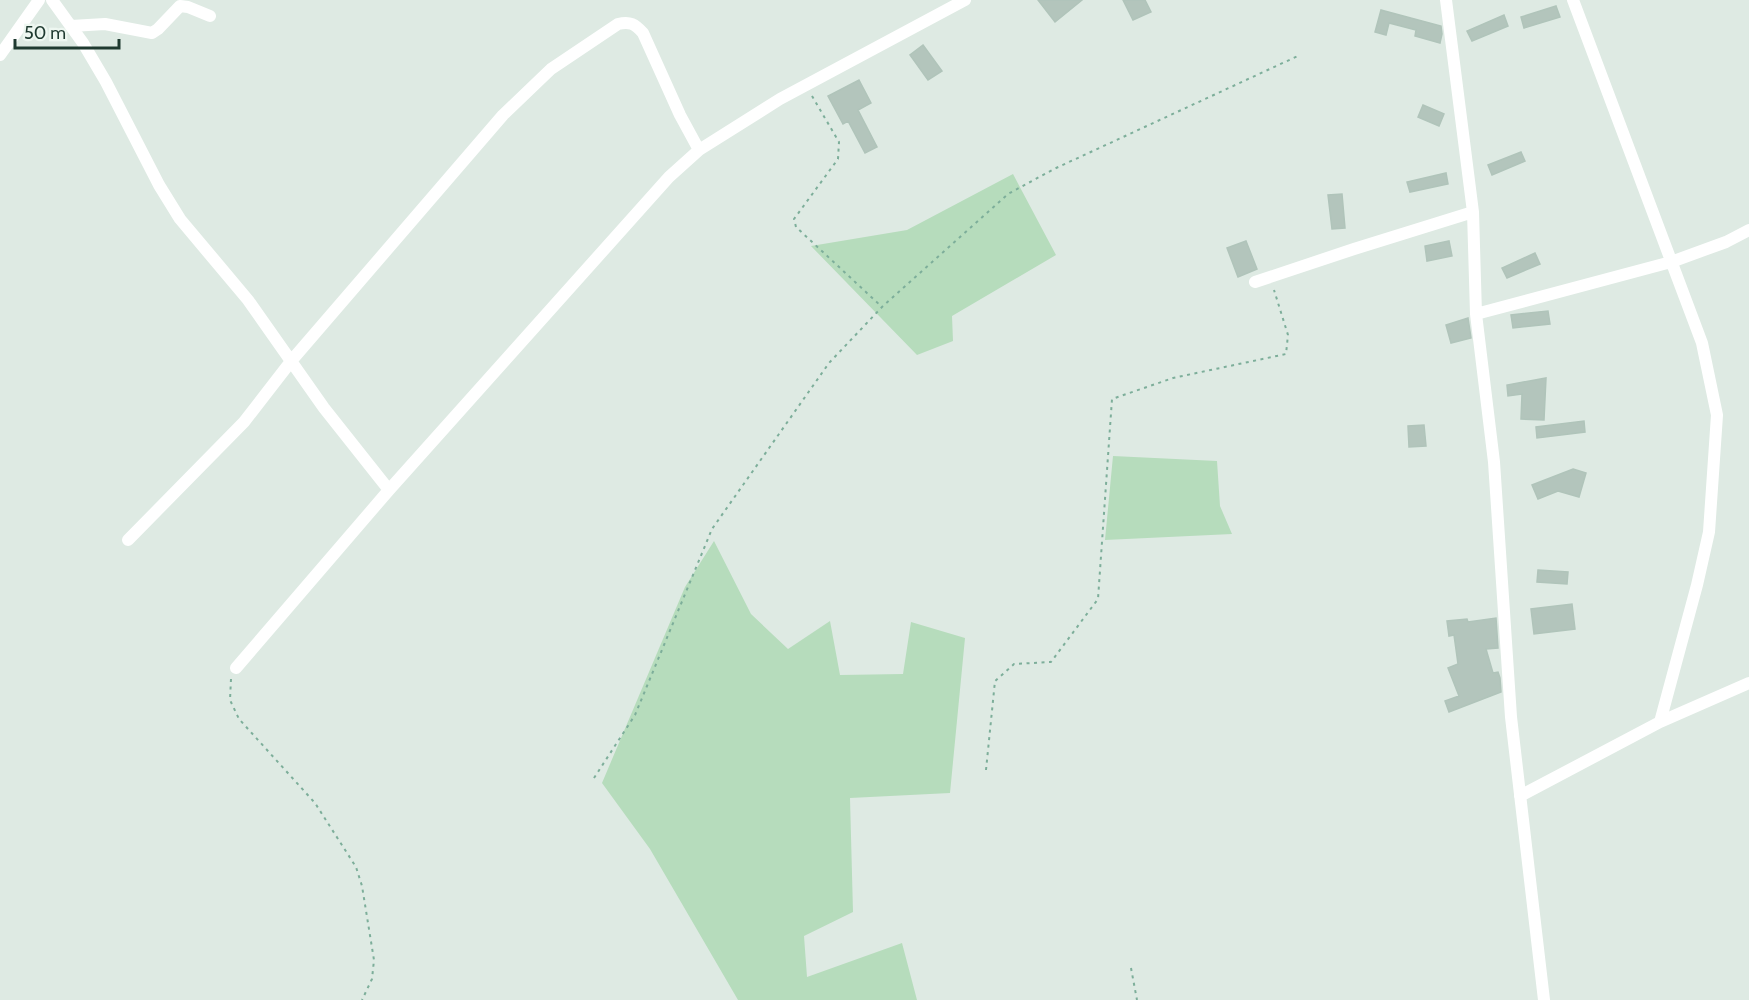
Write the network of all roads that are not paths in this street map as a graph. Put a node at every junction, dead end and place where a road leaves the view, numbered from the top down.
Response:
1 (39, 0) edge
2 (52, 0) edge
3 (965, 0) edge
4 (1446, 0) edge
5 (1573, 0) edge
6 (210, 16) dead end
7 (71, 26) junction
8 (0, 55) edge
9 (699, 150) junction
10 (1473, 212) junction
11 (1749, 230) edge
12 (1671, 262) junction
13 (1255, 282) dead end
14 (1476, 314) junction
15 (291, 360) junction
16 (389, 489) junction
17 (128, 540) dead end
18 (236, 668) road end
19 (1749, 683) edge
20 (1660, 722) junction
21 (1520, 796) junction
22 (1544, 1000) edge

1 - 8 street
2 - 7 street
3 - 9 street
4 - 10 street
5 - 12 street
6 - 7 street
7 - 15 street
9 - 15 street
9 - 16 street
10 - 13 street
10 - 14 street
11 - 12 street
12 - 14 street
12 - 20 street
14 - 21 street
15 - 16 street
15 - 17 street
16 - 18 street
19 - 20 street
20 - 21 street
21 - 22 street

